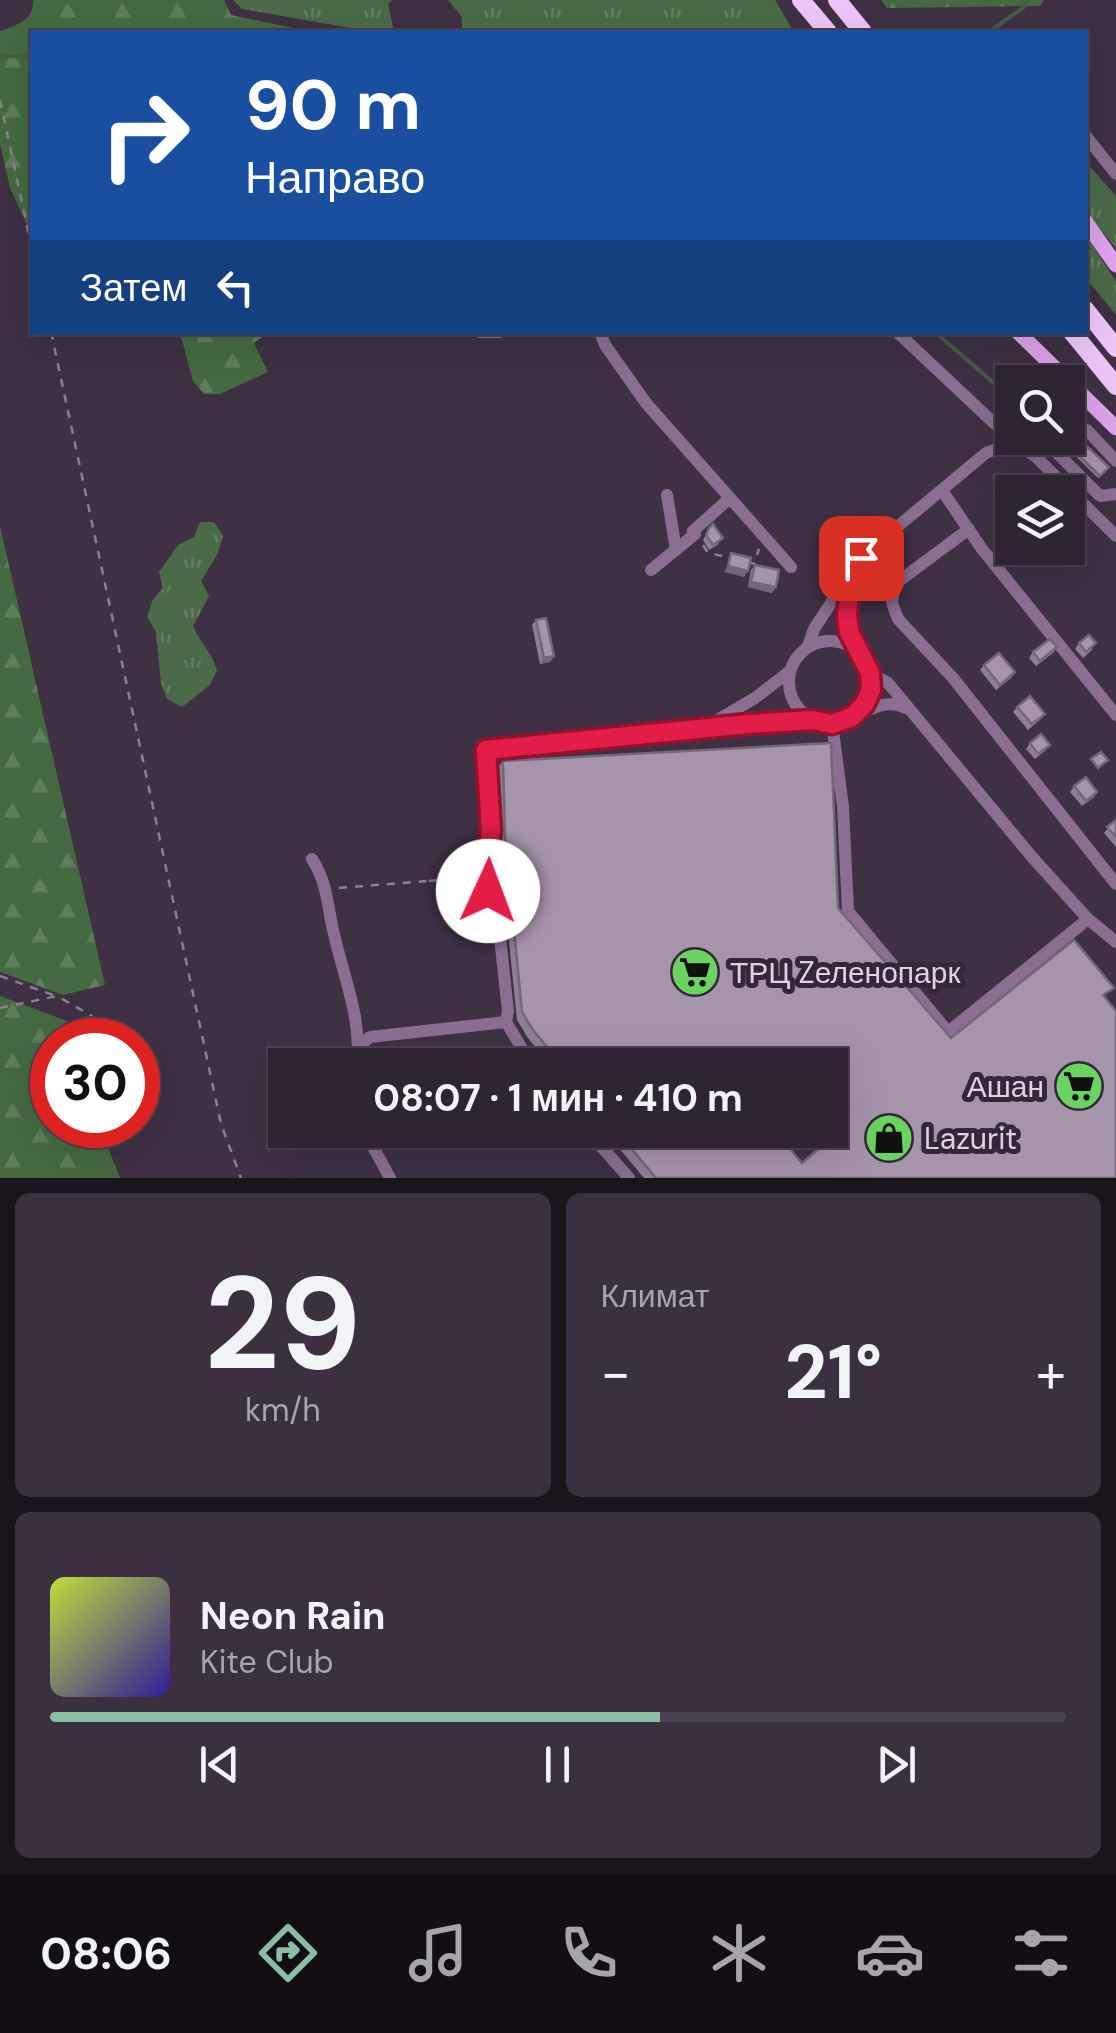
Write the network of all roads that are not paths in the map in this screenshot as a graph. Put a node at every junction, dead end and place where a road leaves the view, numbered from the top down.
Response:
1 (801, 0) edge
2 (840, 4) edge
3 (826, 30) edge
4 (864, 30) edge
5 (1088, 139) edge
6 (1116, 174) edge
7 (1088, 225) edge
8 (1116, 265) edge
9 (1088, 313) edge
10 (601, 335) edge
11 (900, 335) edge
12 (1021, 335) edge
13 (1074, 335) edge
14 (1116, 348) edge
15 (1116, 386) edge
16 (995, 424) edge
17 (1116, 428) edge
18 (1085, 429) edge
19 (995, 450) edge
20 (1034, 455) edge
21 (1059, 455) edge
22 (1116, 460) edge
23 (942, 492) junction
24 (1116, 494) edge
25 (668, 495) dead end
26 (730, 498) junction
27 (1113, 527) edge
28 (969, 529) junction
29 (676, 550) junction
30 (861, 558) junction
31 (791, 568) dead end
32 (651, 570) dead end
33 (808, 646) junction
34 (864, 658) junction
35 (790, 671) junction
36 (870, 673) junction
37 (909, 709) junction
38 (1116, 715) edge
39 (852, 717) junction
40 (813, 720) junction
41 (832, 724) junction
42 (708, 727) junction
43 (312, 859) dead end
44 (1116, 884) edge
45 (1088, 918) junction
46 (1116, 943) edge
47 (506, 1022) junction
48 (359, 1046) joint
49 (522, 1048) edge
50 (374, 1148) edge
51 (602, 1148) edge
52 (390, 1178) edge
53 (629, 1178) edge

1 - 3 highway
2 - 4 highway
5 - 6 street
7 - 8 main road
9 - 14 highway
10 - 26 street
11 - 16 street
12 - 17 main road
13 - 15 highway
18 - 22 street
19 - 23 street
20 - 27 street
21 - 24 street
23 - 28 street
23 - 30 street
25 - 29 street
26 - 29 street
26 - 31 street
28 - 38 street
28 - 44 street
29 - 32 street
30 - 33 street
30 - 34 street
33 - 34 street
33 - 35 street
34 - 36 street
35 - 40 street
35 - 42 street
36 - 37 street
36 - 39 street
37 - 39 street
37 - 45 street
39 - 41 street
40 - 41 street
40 - 42 street
41 - 45 street
42 - 47 street
43 - 48 street
45 - 46 street
47 - 48 street
47 - 49 street
50 - 52 street
51 - 53 street

